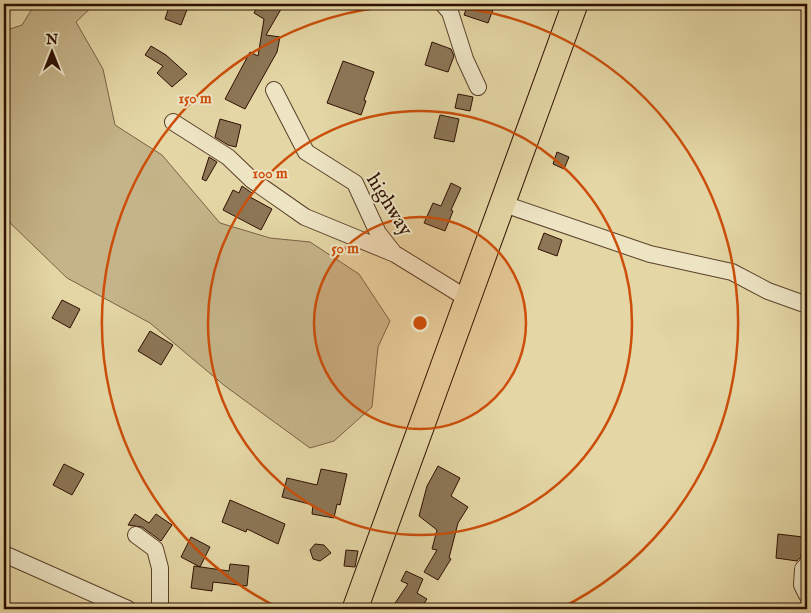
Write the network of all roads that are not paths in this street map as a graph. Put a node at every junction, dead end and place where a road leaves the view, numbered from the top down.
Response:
1 (443, 4) edge
2 (575, 4) edge
3 (478, 87) dead end
4 (274, 90) dead end
5 (173, 122) dead end
6 (501, 203) junction
7 (395, 254) junction
8 (468, 299) junction
9 (807, 305) edge
10 (136, 535) dead end
11 (4, 554) edge
12 (807, 565) edge
13 (807, 594) edge
14 (128, 609) edge
15 (160, 609) edge
16 (355, 609) edge

1 - 3 street
2 - 6 main road
4 - 7 street, highway
5 - 7 street, highway
6 - 8 main road
6 - 9 street
7 - 8 street, highway
8 - 16 main road
10 - 15 street
11 - 14 street
12 - 13 street

